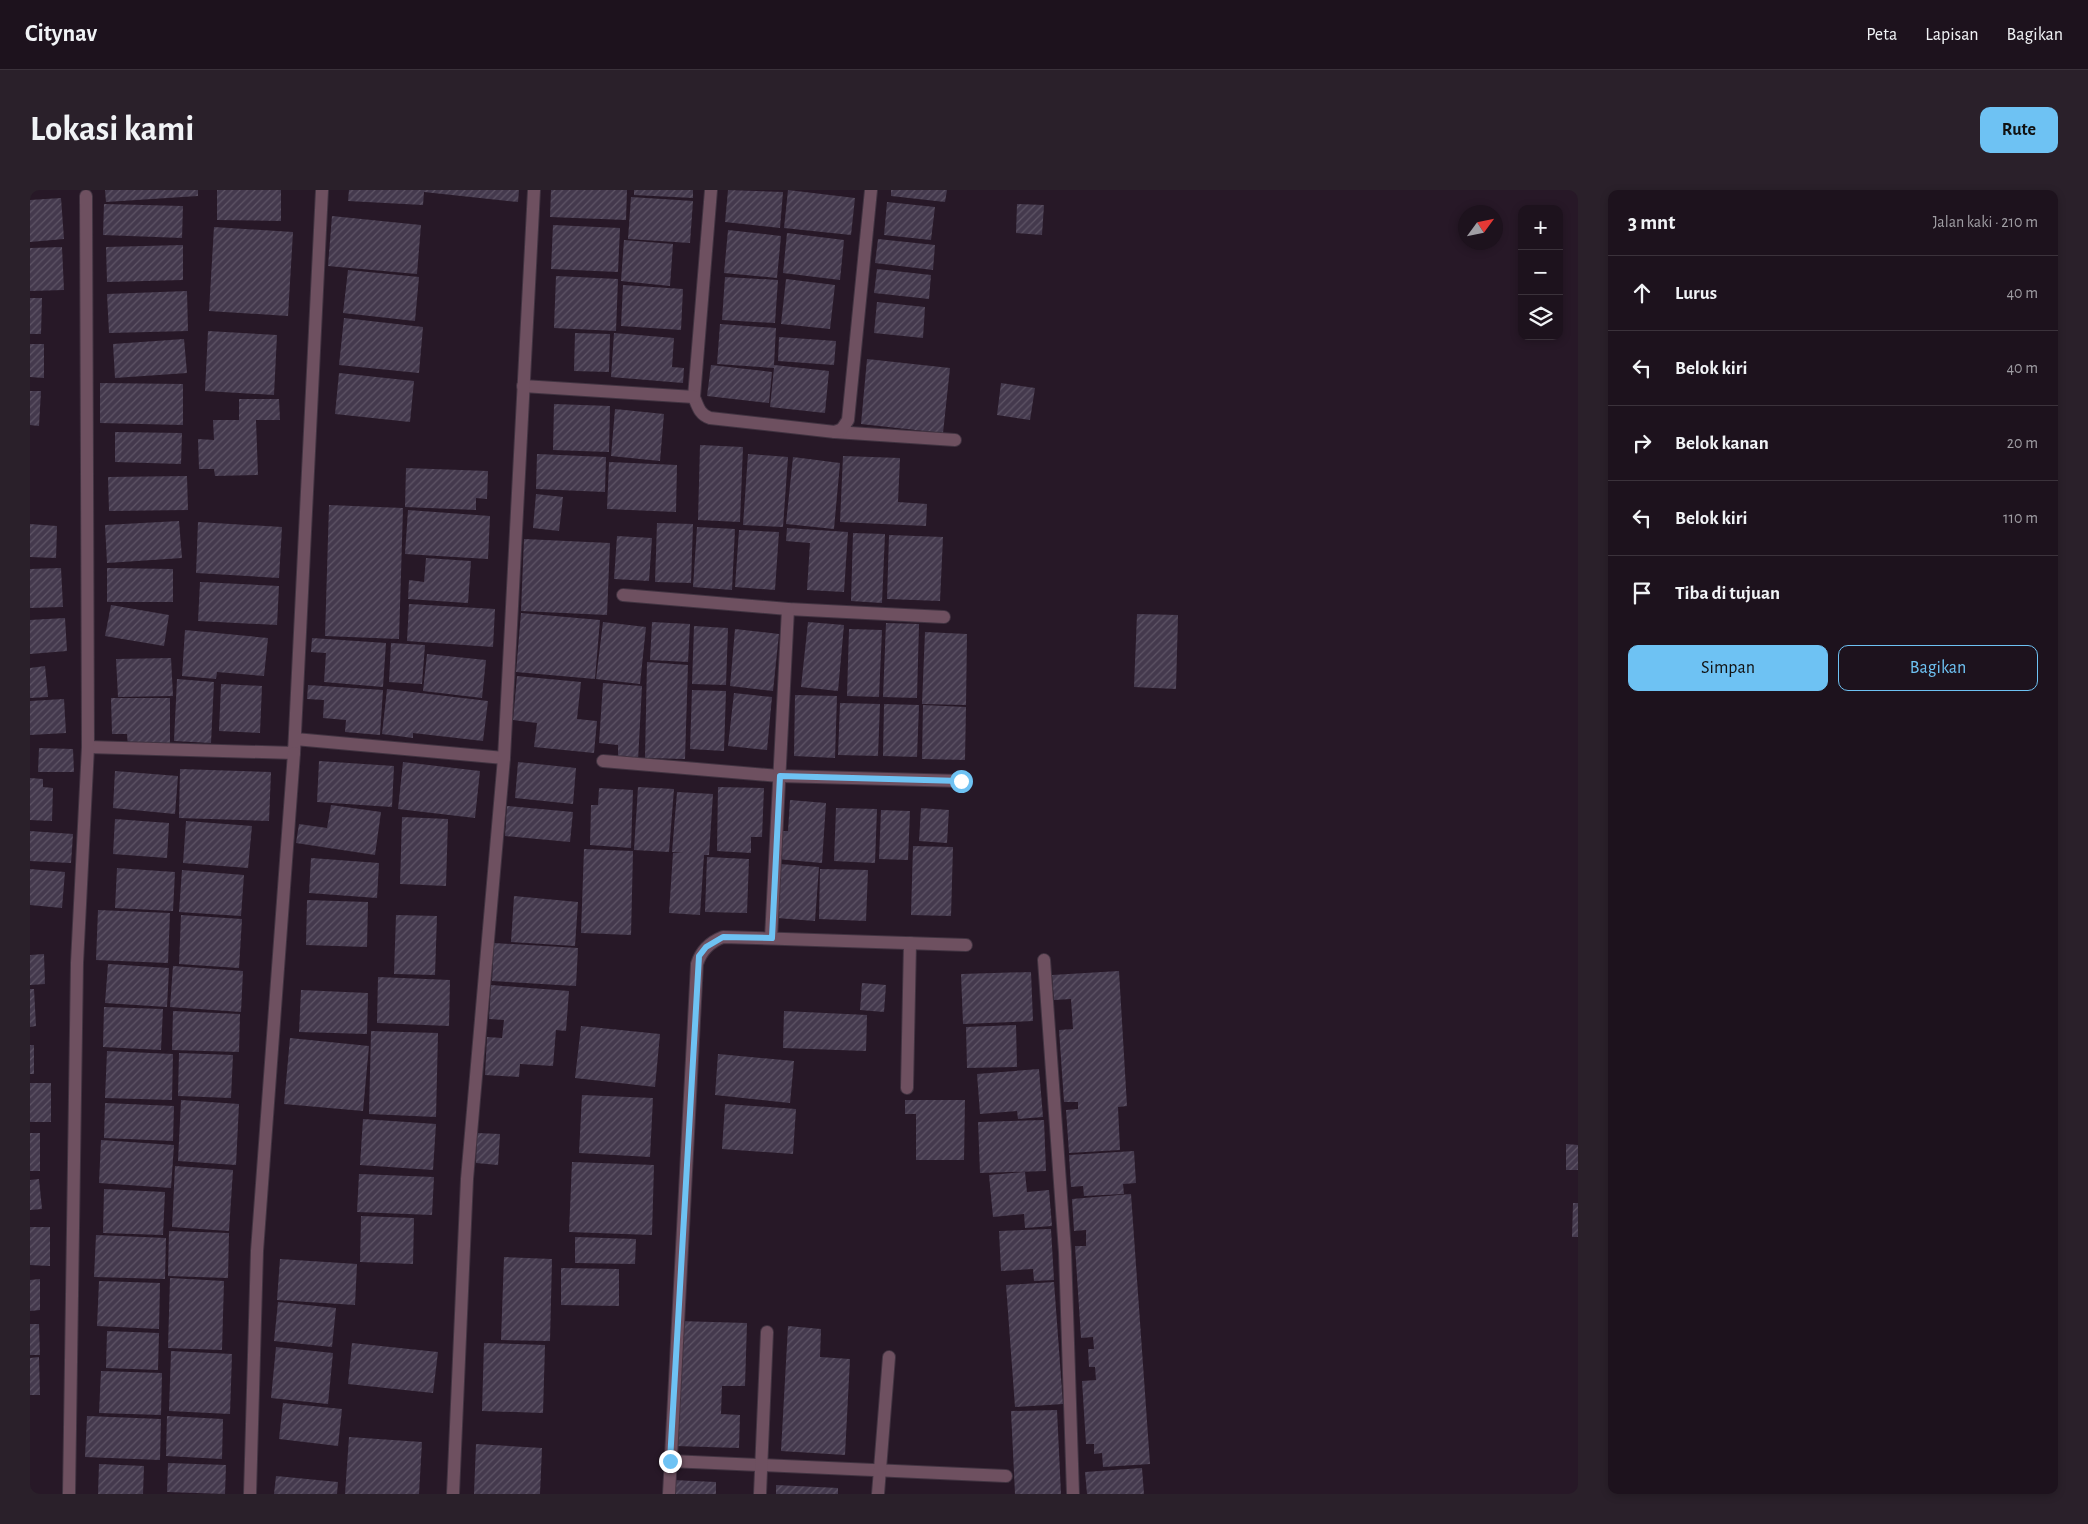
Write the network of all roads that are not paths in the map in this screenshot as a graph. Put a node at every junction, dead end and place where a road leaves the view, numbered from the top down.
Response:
1 (322, 190) edge
2 (534, 190) edge
3 (711, 190) edge
4 (871, 190) edge
5 (86, 196) dead end
6 (524, 386) junction
7 (694, 397) junction
8 (835, 432) junction
9 (955, 440) dead end
10 (622, 594) dead end
11 (788, 609) junction
12 (944, 617) dead end
13 (295, 739) junction
14 (88, 747) junction
15 (294, 752) junction
16 (504, 758) junction
17 (603, 761) dead end
18 (780, 776) junction
19 (961, 781) dead end
20 (772, 938) junction
21 (910, 943) junction
22 (966, 945) dead end
23 (1044, 960) dead end
24 (907, 1088) dead end
25 (768, 1332) dead end
26 (888, 1357) dead end
27 (670, 1461) junction
28 (761, 1466) junction
29 (880, 1470) junction
30 (1006, 1476) dead end
31 (69, 1494) edge
32 (250, 1494) edge
33 (453, 1494) edge
34 (669, 1494) edge
35 (760, 1494) edge
36 (878, 1494) edge
37 (1073, 1494) edge

1 - 13 street
2 - 6 street
3 - 7 street
4 - 8 street
5 - 14 street
6 - 7 street
6 - 16 street
7 - 8 street
8 - 9 street
10 - 11 street
11 - 12 street
11 - 18 street
13 - 15 street
13 - 16 street
14 - 15 street
14 - 31 street
15 - 32 street
16 - 33 street
17 - 18 street
18 - 19 street
18 - 20 street
20 - 21 street
20 - 27 street
21 - 22 street
21 - 24 street
23 - 37 street
25 - 28 street
26 - 29 street
27 - 28 street
27 - 34 street
28 - 29 street
28 - 35 street
29 - 30 street
29 - 36 street

